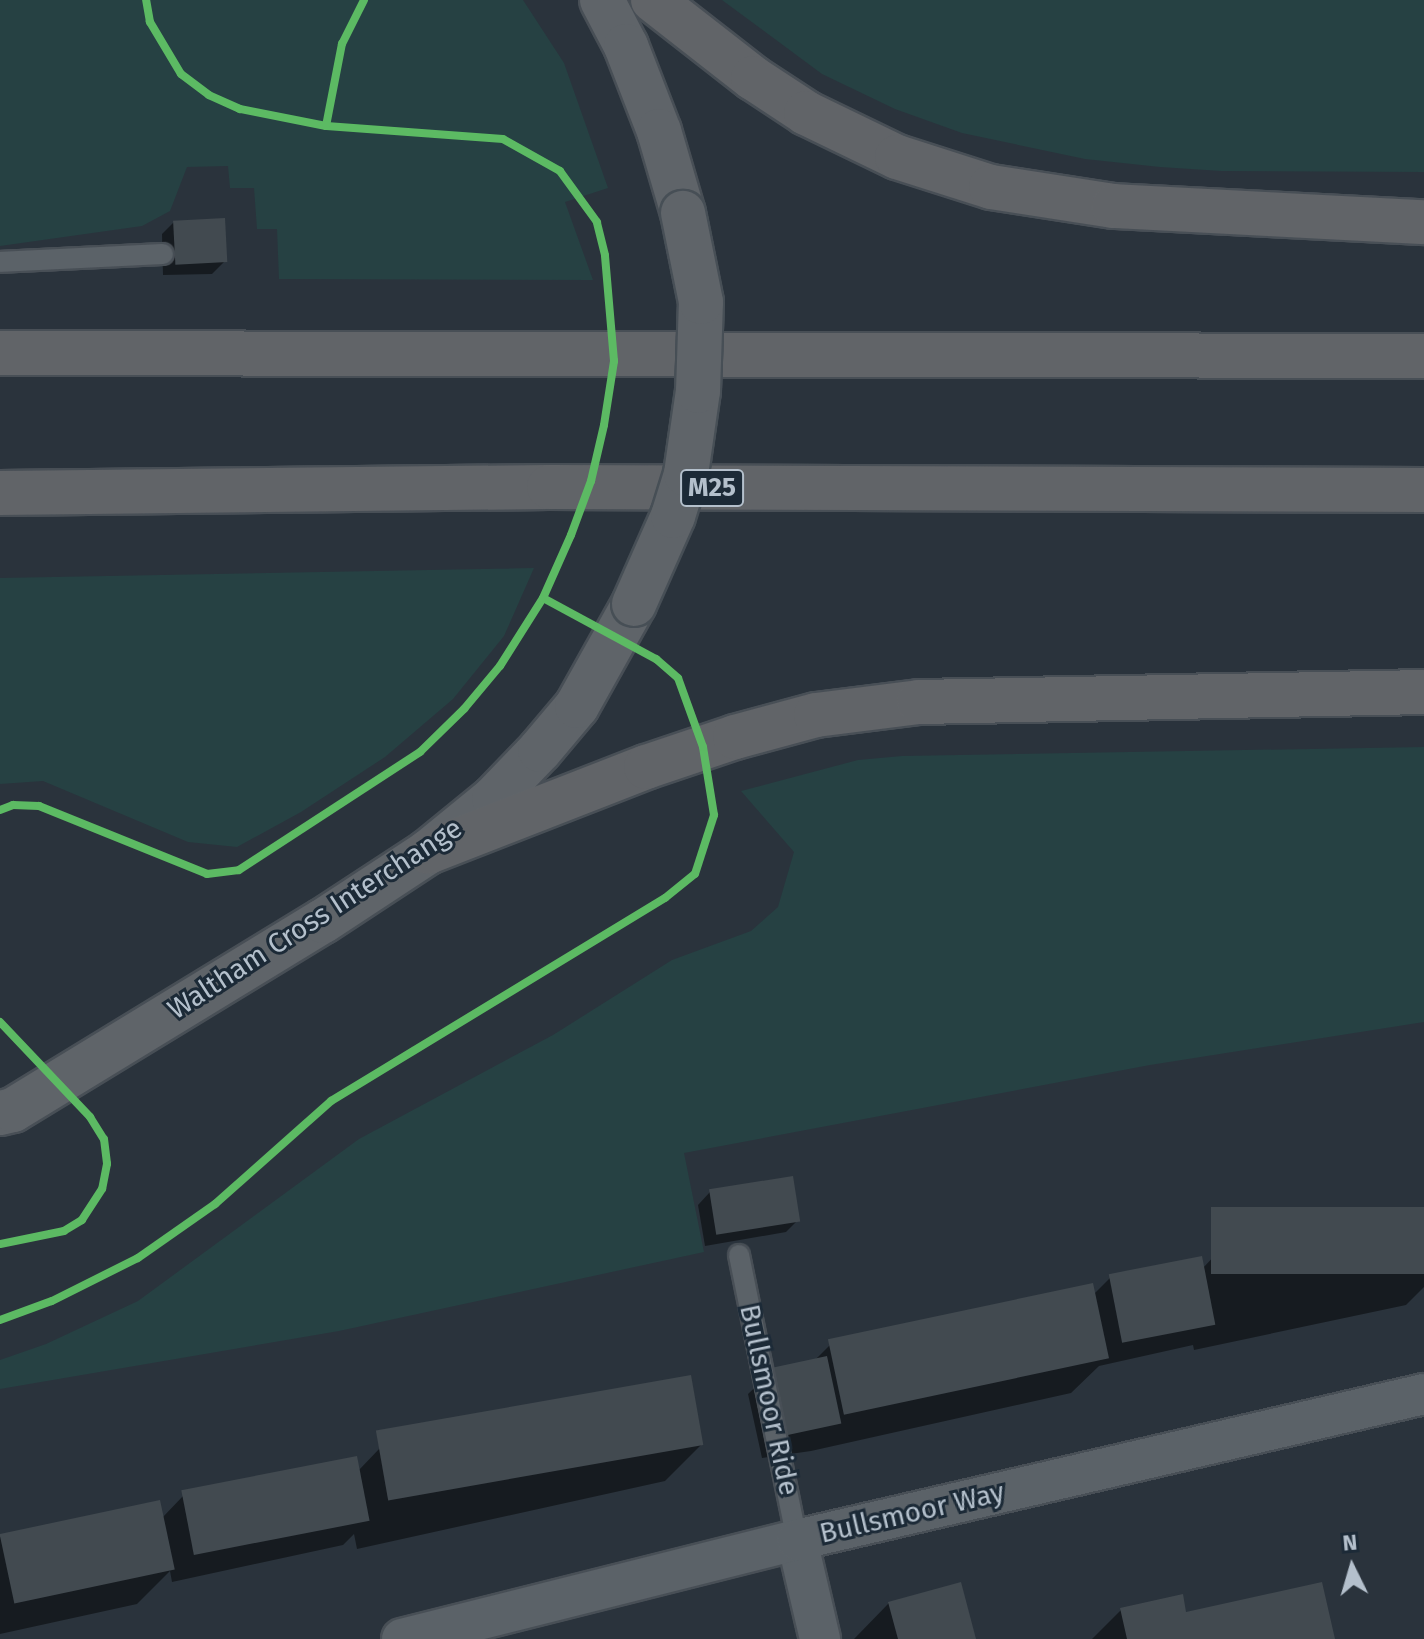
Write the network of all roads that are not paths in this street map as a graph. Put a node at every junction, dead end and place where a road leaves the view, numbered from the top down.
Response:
1 (602, 0) edge
2 (653, 0) edge
3 (1424, 222) edge
4 (163, 254) dead end
5 (0, 262) edge
6 (0, 353) edge
7 (1424, 356) edge
8 (1424, 490) edge
9 (0, 493) edge
10 (1424, 692) edge
11 (428, 852) junction
12 (4, 1114) edge
13 (739, 1255) dead end
14 (1424, 1394) edge
15 (797, 1540) junction
16 (402, 1639) edge
17 (820, 1639) edge

1 - 11 highway, Waltham Cross Interchange, bridge
2 - 3 highway
4 - 5 lane
6 - 7 highway
8 - 9 highway, M25
10 - 11 highway
11 - 12 highway, Waltham Cross Interchange
13 - 15 lane, Bullsmoor Ride
14 - 15 street, Bullsmoor Way
15 - 16 street, Bullsmoor Way
15 - 17 street, Bullsmoor Ride

